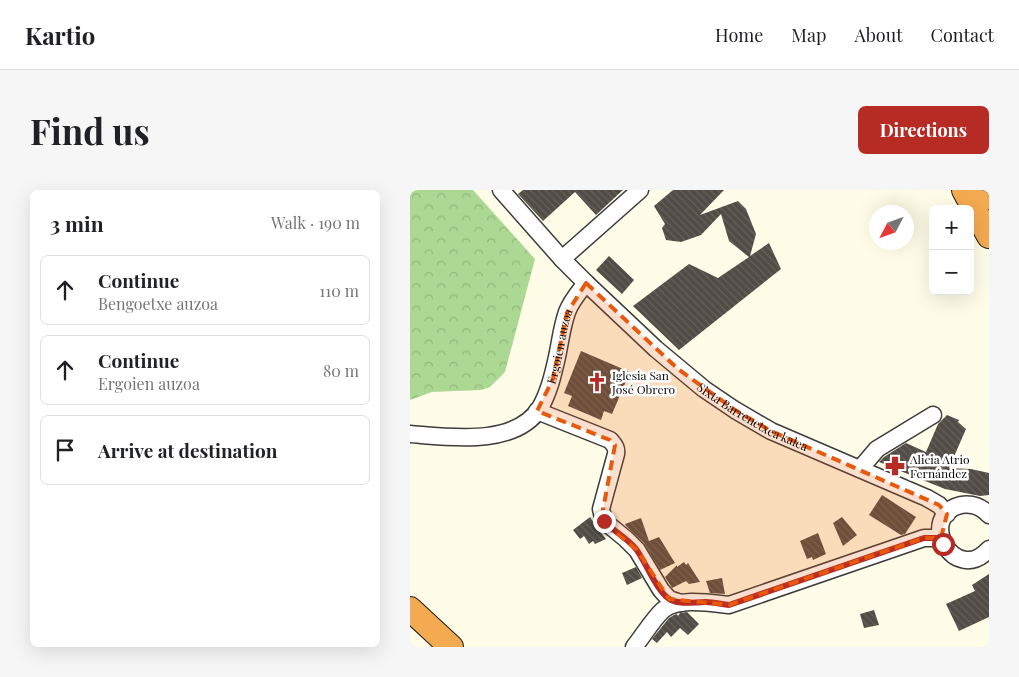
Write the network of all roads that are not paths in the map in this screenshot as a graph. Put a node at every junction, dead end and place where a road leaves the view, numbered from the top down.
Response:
1 (501, 190) edge
2 (640, 190) edge
3 (964, 190) edge
4 (985, 190) edge
5 (989, 197) edge
6 (989, 236) edge
7 (562, 259) junction
8 (586, 283) junction
9 (537, 411) junction
10 (933, 415) dead end
11 (410, 434) edge
12 (860, 468) junction
13 (947, 514) junction
14 (989, 515) edge
15 (941, 538) junction
16 (988, 553) edge
17 (681, 602) junction
18 (410, 609) edge
19 (451, 647) edge
20 (634, 647) edge

1 - 7 street, Sixta Barrenetxea kalea
2 - 7 street
3 - 6 highway
4 - 5 highway
7 - 8 street, Sixta Barrenetxea kalea
8 - 9 street, Ergoien auzoa
8 - 12 street, Sixta Barrenetxea kalea
9 - 11 street, Ergoien auzoa
9 - 17 street
10 - 12 street
12 - 13 street, Sixta Barrenetxea kalea
13 - 14 street
13 - 15 street
15 - 16 street
15 - 17 street
17 - 20 street
18 - 19 highway

